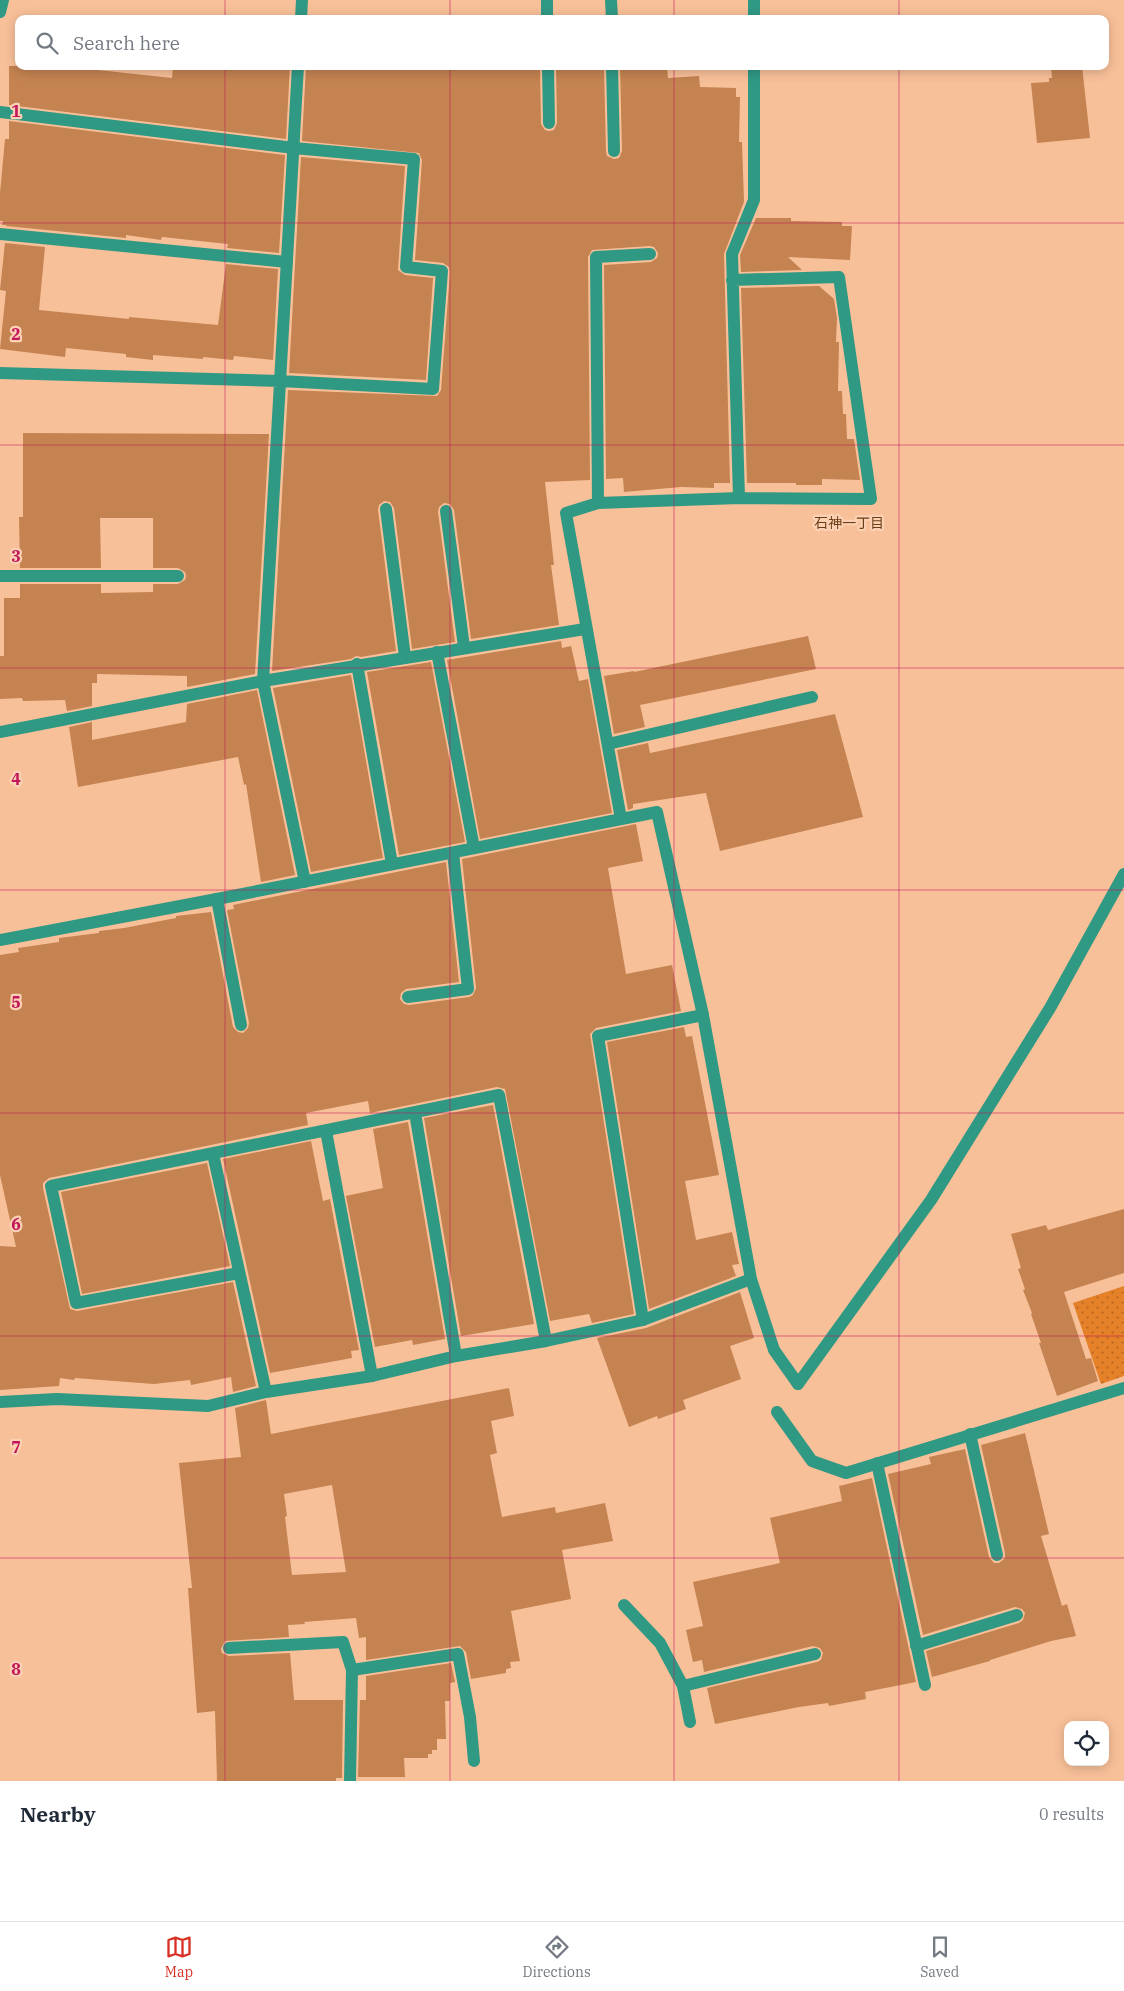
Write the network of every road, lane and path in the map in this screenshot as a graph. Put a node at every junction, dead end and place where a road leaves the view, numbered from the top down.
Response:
1 (3, 0) edge
2 (302, 0) edge
3 (547, 0) edge
4 (611, 0) edge
5 (754, 0) edge
6 (0, 12) edge
7 (301, 15) edge
8 (547, 15) edge
9 (612, 15) edge
10 (754, 15) edge
11 (298, 70) edge
12 (548, 70) edge
13 (612, 70) edge
14 (754, 70) edge
15 (0, 112) edge
16 (549, 123) dead end
17 (294, 148) junction
18 (614, 151) dead end
19 (0, 234) edge
20 (650, 254) dead end
21 (287, 262) junction
22 (732, 280) junction
23 (0, 373) edge
24 (280, 380) junction
25 (739, 498) junction
26 (598, 503) junction
27 (386, 509) dead end
28 (446, 511) dead end
29 (0, 576) edge
30 (178, 576) dead end
31 (585, 629) junction
32 (464, 647) junction
33 (437, 652) junction
34 (405, 657) junction
35 (357, 664) junction
36 (263, 681) junction
37 (812, 697) dead end
38 (0, 732) edge
39 (608, 744) junction
40 (621, 819) junction
41 (474, 848) junction
42 (453, 853) junction
43 (392, 864) junction
44 (1124, 874) edge
45 (305, 882) junction
46 (217, 899) junction
47 (0, 940) edge
48 (408, 997) dead end
49 (703, 1016) junction
50 (241, 1025) dead end
51 (415, 1113) junction
52 (326, 1131) junction
53 (213, 1154) junction
54 (239, 1273) junction
55 (751, 1278) junction
56 (643, 1320) junction
57 (546, 1341) junction
58 (456, 1356) junction
59 (372, 1376) junction
60 (1124, 1388) edge
61 (266, 1392) junction
62 (0, 1402) edge
63 (777, 1412) dead end
64 (970, 1434) junction
65 (877, 1463) junction
66 (997, 1555) dead end
67 (624, 1605) dead end
68 (1017, 1615) dead end
69 (916, 1646) junction
70 (229, 1648) dead end
71 (816, 1654) dead end
72 (352, 1670) junction
73 (925, 1685) dead end
74 (683, 1686) junction
75 (690, 1722) dead end
76 (474, 1761) dead end
77 (350, 1781) edge

1 - 6 street
2 - 7 street
3 - 8 street
4 - 9 street
5 - 10 street
11 - 17 street
12 - 16 street
13 - 18 street
14 - 22 street
15 - 17 street
17 - 21 street
17 - 24 street
19 - 21 street
20 - 26 street
21 - 24 street
22 - 25 street
22 - 25 street
23 - 24 street
24 - 36 street
25 - 26 street
26 - 31 street
27 - 34 street
28 - 32 street
29 - 30 street
31 - 32 street
31 - 39 street
32 - 33 street
33 - 34 street
33 - 41 street
34 - 35 street
35 - 36 street
35 - 43 street
36 - 38 street
36 - 45 street
37 - 39 street
39 - 40 street
40 - 41 street
40 - 49 street
41 - 42 street
42 - 43 street
42 - 48 street
43 - 45 street
44 - 55 street
45 - 46 street
46 - 47 street
46 - 50 street
49 - 55 street
49 - 56 street
51 - 52 street
51 - 57 street
51 - 58 street
52 - 53 street
52 - 59 street
53 - 54 street
53 - 54 street
54 - 61 street
55 - 56 street
56 - 57 street
57 - 58 street
58 - 59 street
59 - 61 street
60 - 64 street
61 - 62 street
63 - 65 street
64 - 65 street
64 - 66 street
65 - 69 street
67 - 74 street
68 - 69 street
69 - 73 street
70 - 72 street
71 - 74 street
72 - 76 street
72 - 77 street
74 - 75 street

